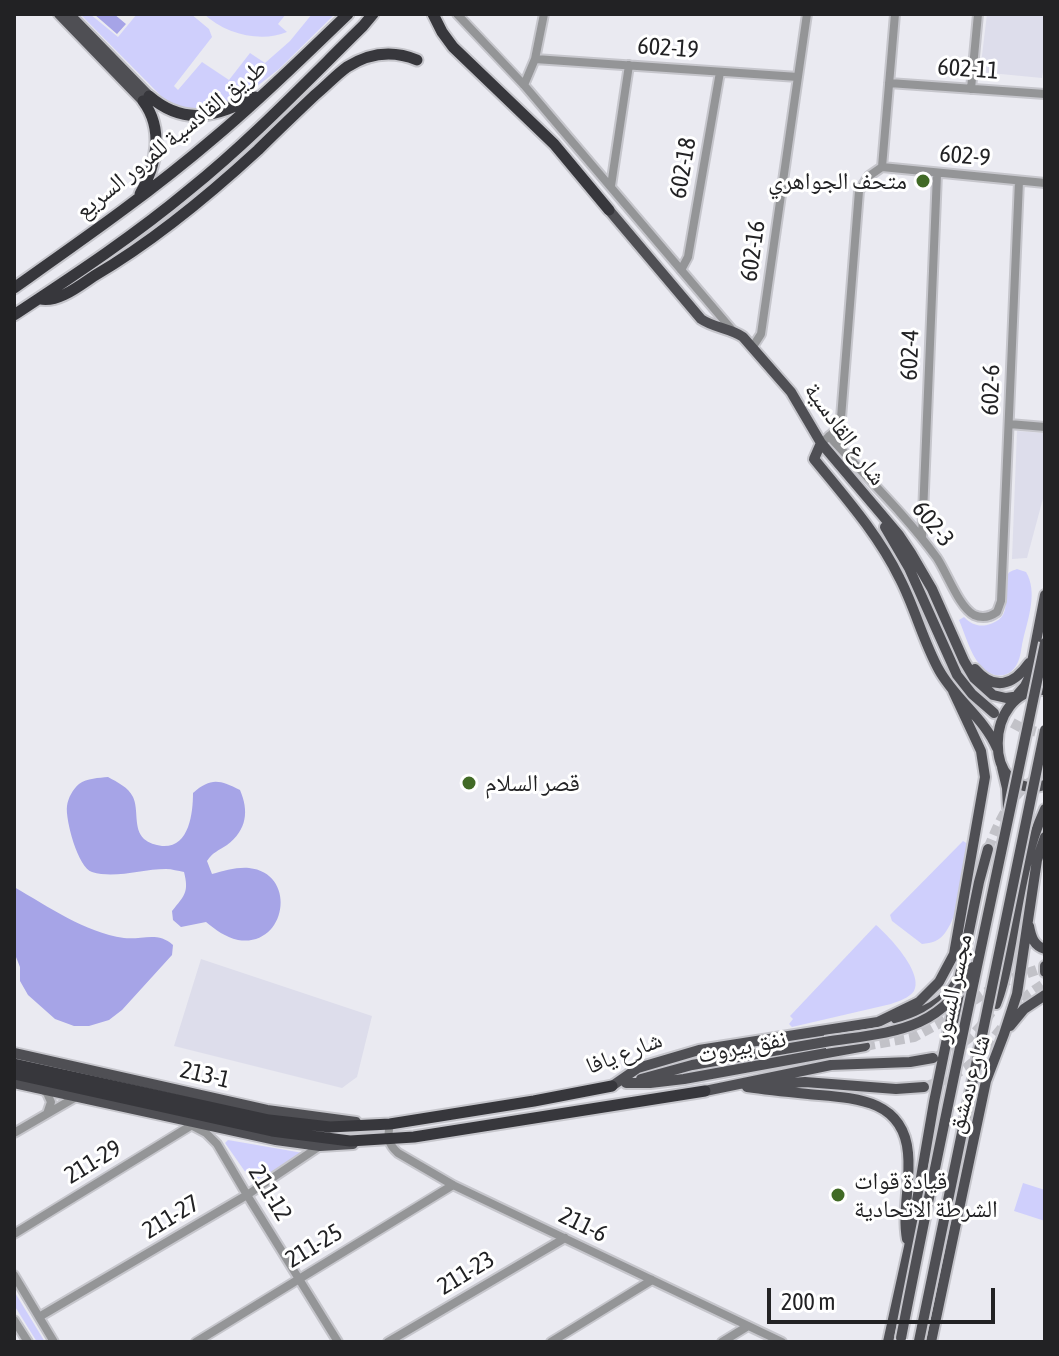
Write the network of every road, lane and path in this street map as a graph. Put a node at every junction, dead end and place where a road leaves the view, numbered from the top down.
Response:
1 (59, 14) edge
2 (69, 14) edge
3 (348, 14) edge
4 (373, 14) edge
5 (433, 14) edge
6 (457, 14) edge
7 (544, 14) edge
8 (807, 14) edge
9 (895, 14) edge
10 (978, 14) edge
11 (535, 59) junction
12 (417, 60) dead end
13 (629, 65) junction
14 (720, 72) junction
15 (798, 77) junction
16 (889, 83) junction
17 (524, 85) junction
18 (971, 89) junction
19 (269, 90) junction
20 (1045, 94) edge
21 (146, 98) junction
22 (882, 167) junction
23 (937, 174) junction
24 (1019, 181) junction
25 (1045, 183) edge
26 (611, 186) junction
27 (132, 204) junction
28 (609, 210) joint
29 (681, 270) junction
30 (14, 288) edge
31 (39, 299) junction
32 (14, 315) edge
33 (733, 331) junction
34 (752, 348) junction
35 (1009, 424) junction
36 (1045, 427) edge
37 (825, 440) junction
38 (871, 504) junction
39 (922, 538) junction
40 (1045, 595) edge
41 (1001, 601) joint
42 (1045, 643) edge
43 (961, 651) junction
44 (1034, 655) junction
45 (1045, 681) edge
46 (1045, 690) edge
47 (953, 691) junction
48 (1014, 701) junction
49 (994, 713) tunnel mouth
50 (1045, 730) edge
51 (997, 748) junction
52 (1002, 767) junction
53 (1045, 787) edge
54 (1044, 812) edge
55 (1045, 829) edge
56 (1041, 838) edge
57 (988, 849) tunnel mouth
58 (1030, 863) junction
59 (1028, 922) junction
60 (983, 943) junction
61 (1045, 949) edge
62 (1045, 966) edge
63 (1045, 972) edge
64 (960, 976) junction
65 (1045, 995) edge
66 (996, 1004) tunnel mouth
67 (878, 1022) junction
68 (1004, 1034) junction
69 (865, 1046) tunnel mouth
70 (947, 1046) junction
71 (14, 1053) edge
72 (933, 1058) tunnel mouth
73 (14, 1064) edge
74 (14, 1074) edge
75 (14, 1083) edge
76 (626, 1083) junction
77 (612, 1086) junction
78 (103, 1087) junction
79 (747, 1087) junction
80 (924, 1087) tunnel mouth
81 (43, 1090) junction
82 (705, 1091) junction
83 (76, 1097) junction
84 (46, 1115) junction
85 (181, 1120) junction
86 (390, 1124) junction
87 (192, 1125) junction
88 (14, 1133) edge
89 (384, 1140) junction
90 (320, 1146) junction
91 (453, 1185) junction
92 (247, 1195) junction
93 (14, 1234) edge
94 (565, 1238) junction
95 (909, 1247) junction
96 (14, 1275) edge
97 (299, 1279) junction
98 (652, 1280) junction
99 (39, 1317) junction
100 (14, 1320) edge
101 (748, 1326) junction
102 (900, 1340) edge
103 (28, 1342) edge
104 (54, 1342) edge
105 (196, 1342) edge
106 (338, 1342) edge
107 (388, 1342) edge
108 (551, 1342) edge
109 (722, 1342) edge
110 (782, 1342) edge
111 (888, 1342) edge
112 (919, 1342) edge
113 (931, 1342) edge

1 - 21 main road
2 - 21 main road
3 - 19 highway, طريق القادسية للمرور السريع
4 - 31 highway, طريق القادسية للمرور السريع
5 - 28 highway
6 - 17 street
7 - 11 street
8 - 15 street, 602-16
9 - 16 street
10 - 18 street
11 - 13 street, 602-19
11 - 17 street
12 - 31 highway
13 - 14 street, 602-19
13 - 26 street
14 - 15 street, 602-19
14 - 29 street, 602-18
15 - 34 street, 602-16
16 - 18 street, 602-11
16 - 22 street
17 - 26 street
18 - 20 street, 602-11
19 - 21 highway
19 - 27 highway, طريق القادسية للمرور السريع
21 - 27 highway
22 - 23 street, 602-9
22 - 37 street
23 - 24 street, 602-9
23 - 39 street, 602-4
24 - 25 street, 602-9
24 - 35 street, 602-6
26 - 29 street
27 - 30 highway, طريق القادسية للمرور السريع
28 - 33 main road, شارع القادسية
29 - 33 street
31 - 32 highway, طريق القادسية للمرور السريع
33 - 34 main road, شارع القادسية
34 - 37 main road, شارع القادسية
35 - 36 street
35 - 41 street, 602-6
37 - 38 main road, شارع القادسية
37 - 39 street, 602-3
37 - 47 main road, شارع القادسية
38 - 43 main road, شارع القادسية
38 - 49 main road
39 - 41 street, 602-3
40 - 44 main road
42 - 60 main road, مجسر النسور, bridge
43 - 44 main road
43 - 48 main road, شارع القادسية
44 - 45 main road
44 - 48 main road
46 - 48 main road
47 - 51 main road, شارع القادسية
47 - 67 main road, شارع يافا
48 - 51 main road
50 - 112 main road, مجسر النسور, bridge
51 - 52 main road
52 - 53 main road
52 - 70 main road
54 - 56 main road
54 - 58 main road
55 - 56 main road
56 - 58 main road
57 - 64 main road
58 - 59 main road, شارع دمشق
58 - 66 main road
59 - 61 main road
59 - 68 main road, شارع دمشق
60 - 76 main road, bridge
60 - 102 main road, مجسر النسور, bridge
62 - 63 main road
64 - 67 main road
64 - 70 main road
65 - 68 main road
67 - 77 main road, شارع يافا
68 - 113 main road, شارع دمشق
69 - 76 main road, نفق بيروت
70 - 95 main road, شارع دمشق
71 - 86 main road, 213-1
72 - 82 main road, شارع يافا
73 - 78 highway, شارع يافا
74 - 78 highway, شارع يافا
75 - 81 main road
76 - 77 main road
77 - 86 highway, شارع يافا
78 - 86 highway, شارع يافا
78 - 89 highway, شارع يافا
79 - 80 main road, نفق بيروت
79 - 82 main road, نفق بيروت
79 - 95 main road
81 - 83 main road
81 - 84 street
82 - 89 highway, شارع يافا
83 - 84 street
83 - 85 main road
84 - 88 street
85 - 87 street, 211-12
85 - 90 main road
86 - 89 street
87 - 92 street, 211-12
87 - 93 street, 211-29
89 - 90 main road
89 - 91 street, 211-6
90 - 92 street, 211-27
91 - 94 street, 211-6
91 - 97 street, 211-25
92 - 97 street, 211-12
92 - 99 street, 211-27
94 - 98 street, 211-6
94 - 107 street, 211-23
95 - 111 main road, شارع دمشق
96 - 99 street
97 - 105 street, 211-25
97 - 106 street, 211-12
98 - 101 street, 211-6
98 - 108 street
99 - 104 street
100 - 103 street
101 - 109 street
101 - 110 street, 211-6

